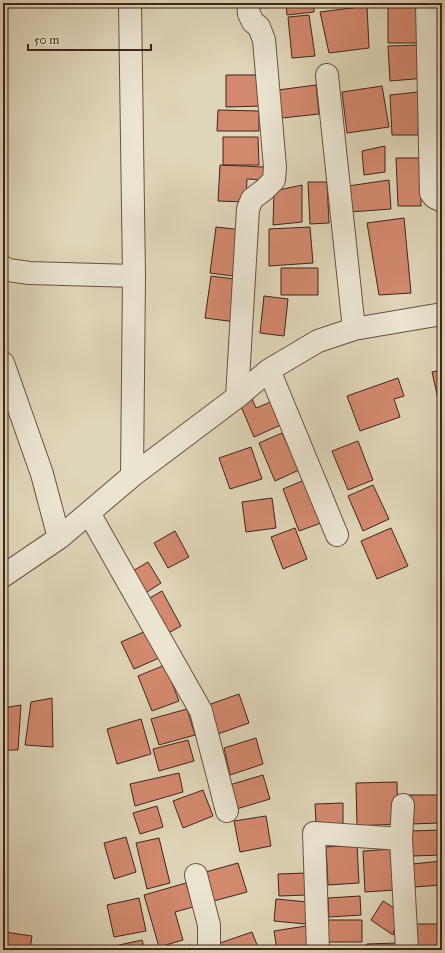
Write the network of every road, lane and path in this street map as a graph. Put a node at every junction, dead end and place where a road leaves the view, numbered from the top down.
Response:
1 (130, 3) edge
2 (248, 3) edge
3 (427, 3) edge
4 (327, 75) dead end
5 (442, 201) edge
6 (3, 267) edge
7 (134, 276) junction
8 (442, 314) edge
9 (354, 328) junction
10 (3, 363) edge
11 (269, 370) junction
12 (237, 397) junction
13 (132, 476) junction
14 (89, 513) junction
15 (337, 535) dead end
16 (59, 538) junction
17 (3, 576) edge
18 (403, 804) dead end
19 (227, 811) dead end
20 (401, 839) junction
21 (196, 875) dead end
22 (209, 950) edge
23 (318, 950) edge
24 (407, 950) edge

1 - 7 street
2 - 12 street
3 - 5 street
4 - 9 street
6 - 7 street
7 - 13 street
8 - 9 street
9 - 11 street
10 - 16 street
11 - 12 street
11 - 15 street
12 - 13 street
13 - 14 street
14 - 16 street
14 - 19 street
16 - 17 street
18 - 20 street
20 - 23 street
20 - 24 street
21 - 22 street

